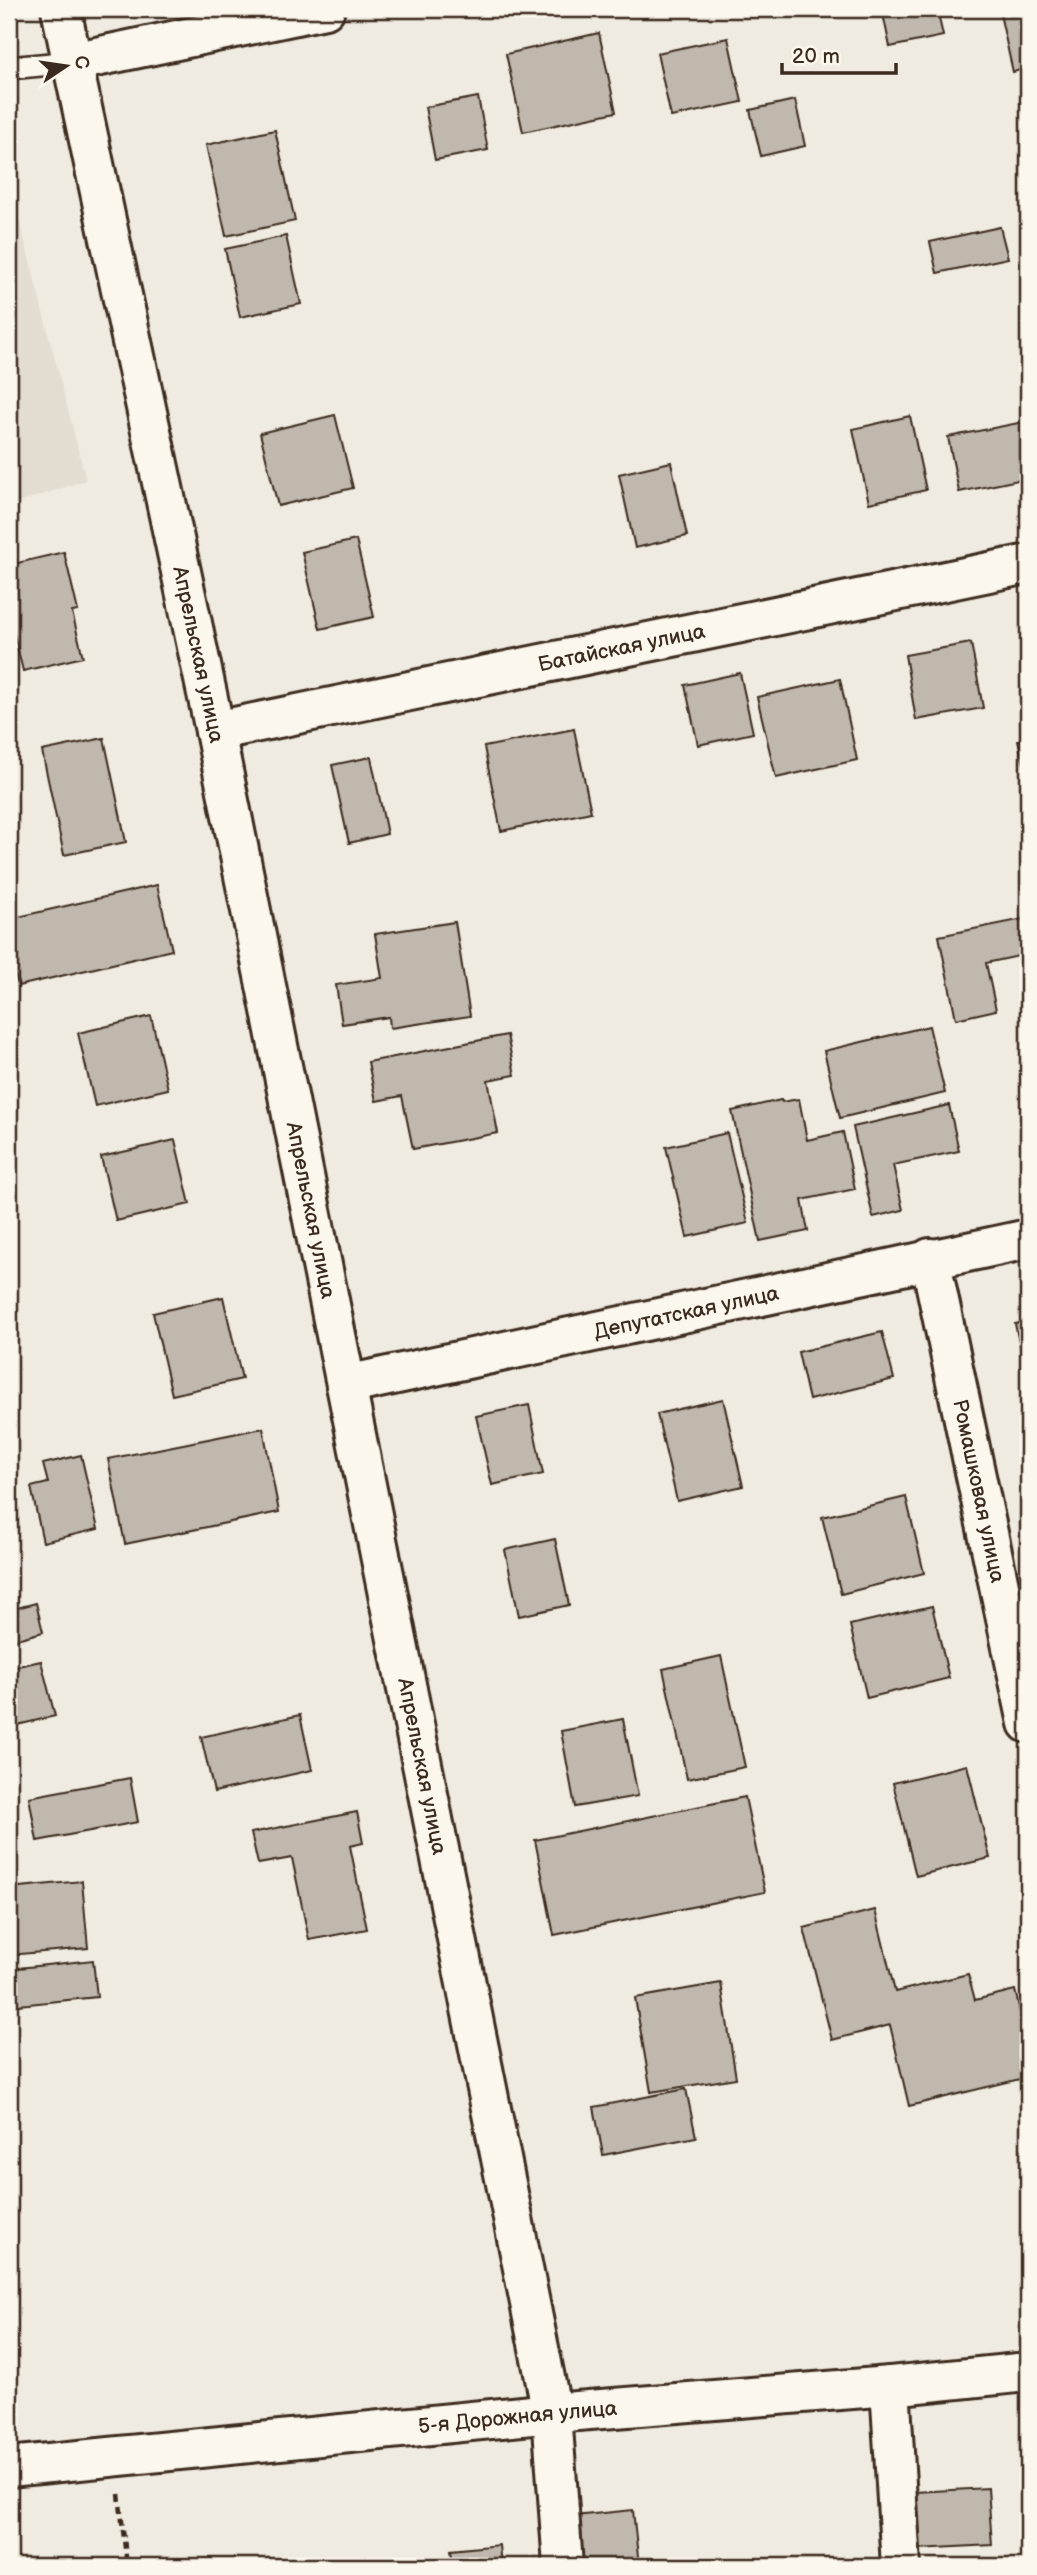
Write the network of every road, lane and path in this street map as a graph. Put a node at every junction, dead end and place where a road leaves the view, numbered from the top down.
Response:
1 (61, 9) edge
2 (325, 9) edge
3 (72, 62) junction
4 (9, 68) edge
5 (1028, 564) edge
6 (215, 732) junction
7 (1028, 1239) edge
8 (930, 1258) junction
9 (346, 1385) junction
10 (1028, 1723) edge
11 (1028, 2372) edge
12 (890, 2386) junction
13 (552, 2413) junction
14 (115, 2455) junction
15 (9, 2467) edge
16 (127, 2566) edge
17 (563, 2566) edge
18 (901, 2566) edge

1 - 3 street, Апрельская улица
2 - 3 street
3 - 4 lane
3 - 6 street, Апрельская улица
5 - 6 street, Батайская улица
6 - 9 street, Апрельская улица
7 - 8 street, Депутатская улица
8 - 9 street, Депутатская улица
8 - 10 street, Ромашковая улица
9 - 13 street, Апрельская улица
11 - 12 street, 5-я Дорожная улица
12 - 13 street, 5-я Дорожная улица
12 - 18 street
13 - 14 street, 5-я Дорожная улица
13 - 17 street, Апрельская улица
14 - 15 street, 5-я Дорожная улица
14 - 16 path

